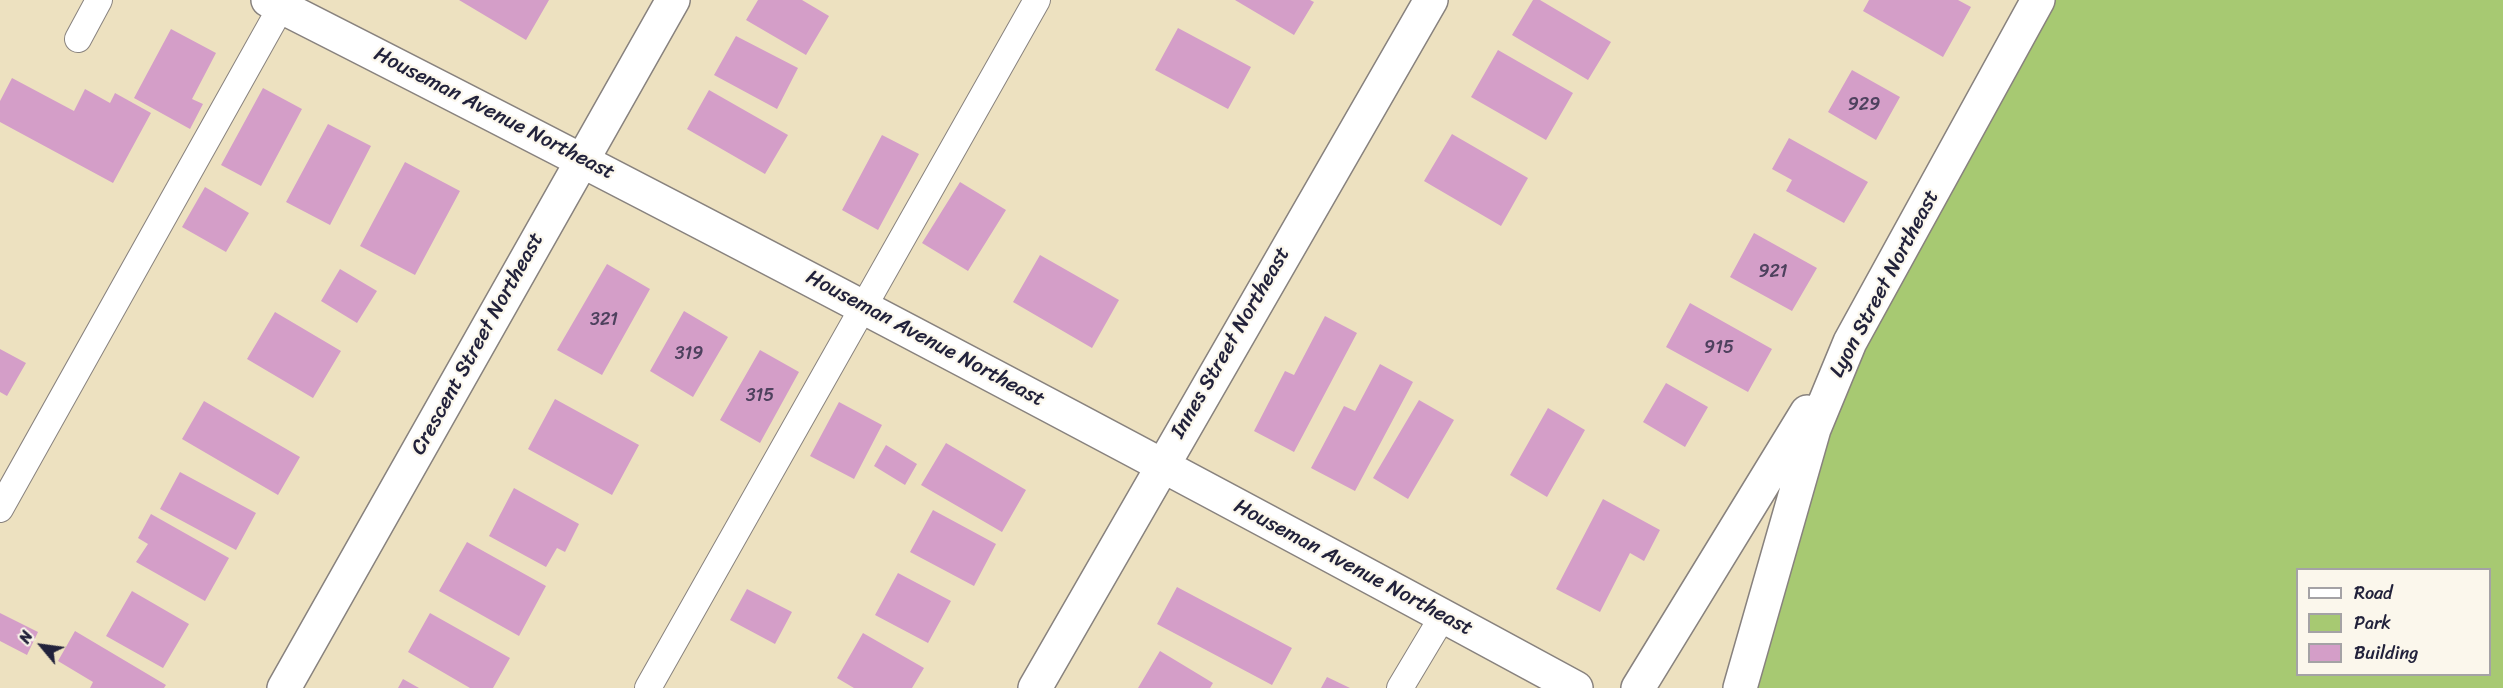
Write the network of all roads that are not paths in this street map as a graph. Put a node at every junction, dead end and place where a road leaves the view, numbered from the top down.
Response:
1 (99, 0) edge
2 (673, 0) edge
3 (1037, 0) edge
4 (1431, 0) edge
5 (2038, 0) edge
6 (278, 2) edge
7 (78, 39) dead end
8 (582, 159) junction
9 (863, 306) junction
10 (1850, 342) junction
11 (1162, 464) junction
12 (0, 509) edge
13 (1443, 616) junction
14 (284, 688) edge
15 (648, 688) edge
16 (1035, 688) edge
17 (1400, 688) edge
18 (1576, 688) edge
19 (1638, 688) edge
20 (1740, 688) edge

1 - 7 lane
2 - 8 street, Crescent Street Northeast
3 - 9 lane
4 - 11 street, Innes Street Northeast
5 - 10 street, Lyon Street Northeast
6 - 8 street, Houseman Avenue Northeast
6 - 12 lane
8 - 9 street, Houseman Avenue Northeast
8 - 14 street, Crescent Street Northeast
9 - 11 street, Houseman Avenue Northeast
9 - 15 lane
10 - 19 street
10 - 20 street, Lyon Street Northeast
11 - 13 street, Houseman Avenue Northeast
11 - 16 street, Innes Street Northeast
13 - 17 lane
13 - 18 street, Houseman Avenue Northeast

